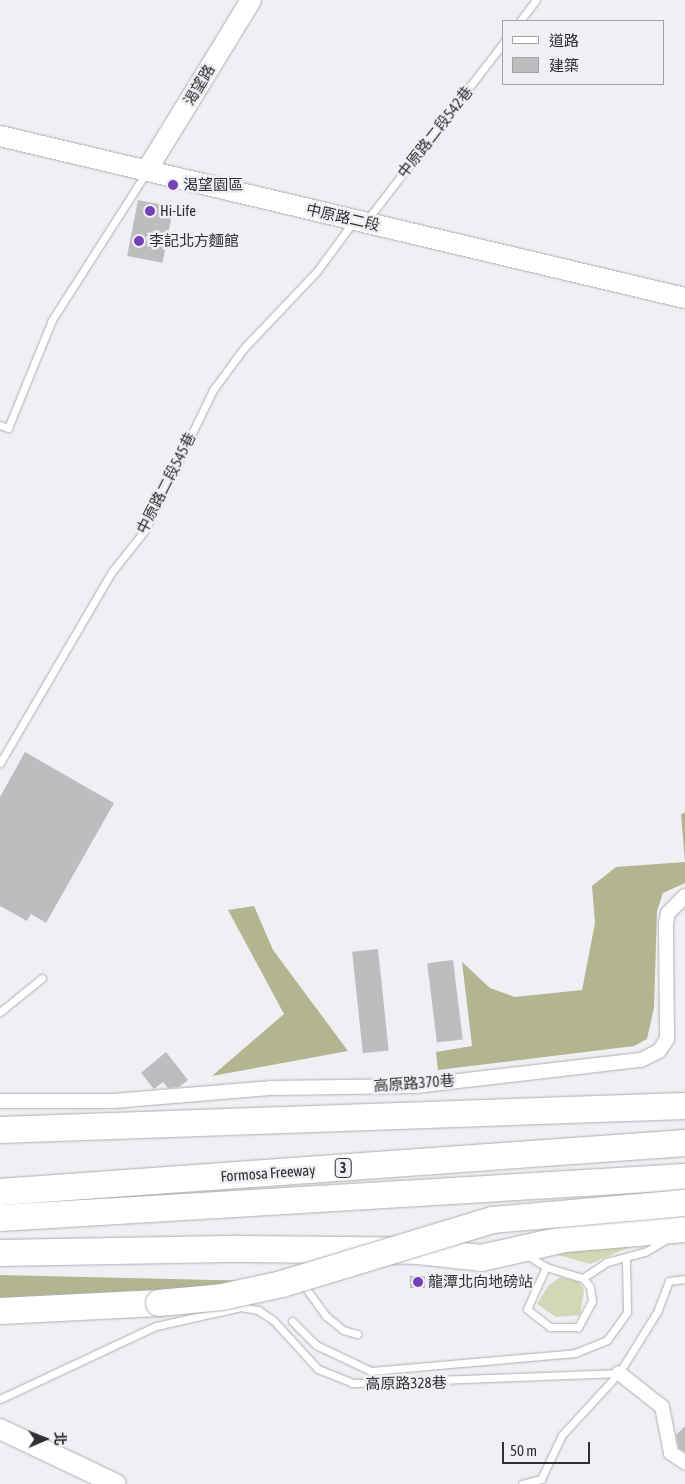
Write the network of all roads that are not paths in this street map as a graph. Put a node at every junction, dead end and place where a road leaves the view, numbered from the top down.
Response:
1 (251, 0) edge
2 (536, 0) edge
3 (521, 20) edge
4 (502, 44) edge
5 (0, 136) edge
6 (147, 170) junction
7 (360, 221) junction
8 (685, 298) edge
9 (0, 426) edge
10 (0, 763) edge
11 (685, 896) edge
12 (42, 978) dead end
13 (0, 1012) edge
14 (0, 1101) edge
15 (674, 1106) edge
16 (685, 1124) edge
17 (0, 1130) edge
18 (685, 1143) edge
19 (488, 1158) junction
20 (685, 1177) edge
21 (0, 1192) edge
22 (685, 1203) edge
23 (0, 1218) edge
24 (681, 1229) edge
25 (591, 1237) junction
26 (521, 1250) junction
27 (349, 1251) junction
28 (0, 1253) edge
29 (317, 1258) junction
30 (626, 1259) junction
31 (546, 1267) junction
32 (293, 1269) dead end
33 (582, 1278) junction
34 (685, 1279) edge
35 (303, 1285) junction
36 (0, 1310) edge
37 (292, 1321) dead end
38 (358, 1334) dead end
39 (620, 1374) junction
40 (0, 1399) edge
41 (0, 1429) edge
42 (685, 1462) edge
43 (116, 1484) edge
44 (522, 1484) edge

1 - 6 street, 渴望路
2 - 3 lane
4 - 7 lane, 中原路二段542巷
5 - 6 street, 中原路二段
6 - 7 street, 中原路二段
6 - 9 lane
7 - 8 street, 中原路二段
7 - 10 lane, 中原路二段545巷
11 - 14 street, 高原路370巷
12 - 13 lane
15 - 17 highway
16 - 19 highway
18 - 19 highway, Formosa Freeway / 3
19 - 21 highway, Formosa Freeway / 3
20 - 23 highway, Formosa Freeway / 3
22 - 36 highway, bridge
24 - 25 highway
24 - 30 lane
25 - 26 highway
25 - 27 highway
26 - 27 highway
26 - 31 lane
27 - 29 highway
28 - 29 highway
29 - 35 lane
30 - 33 lane
30 - 37 lane
31 - 33 lane
31 - 33 lane
32 - 35 lane
34 - 39 lane
35 - 38 lane
39 - 40 lane, 高原路328巷
39 - 42 street
39 - 44 lane
41 - 43 street

